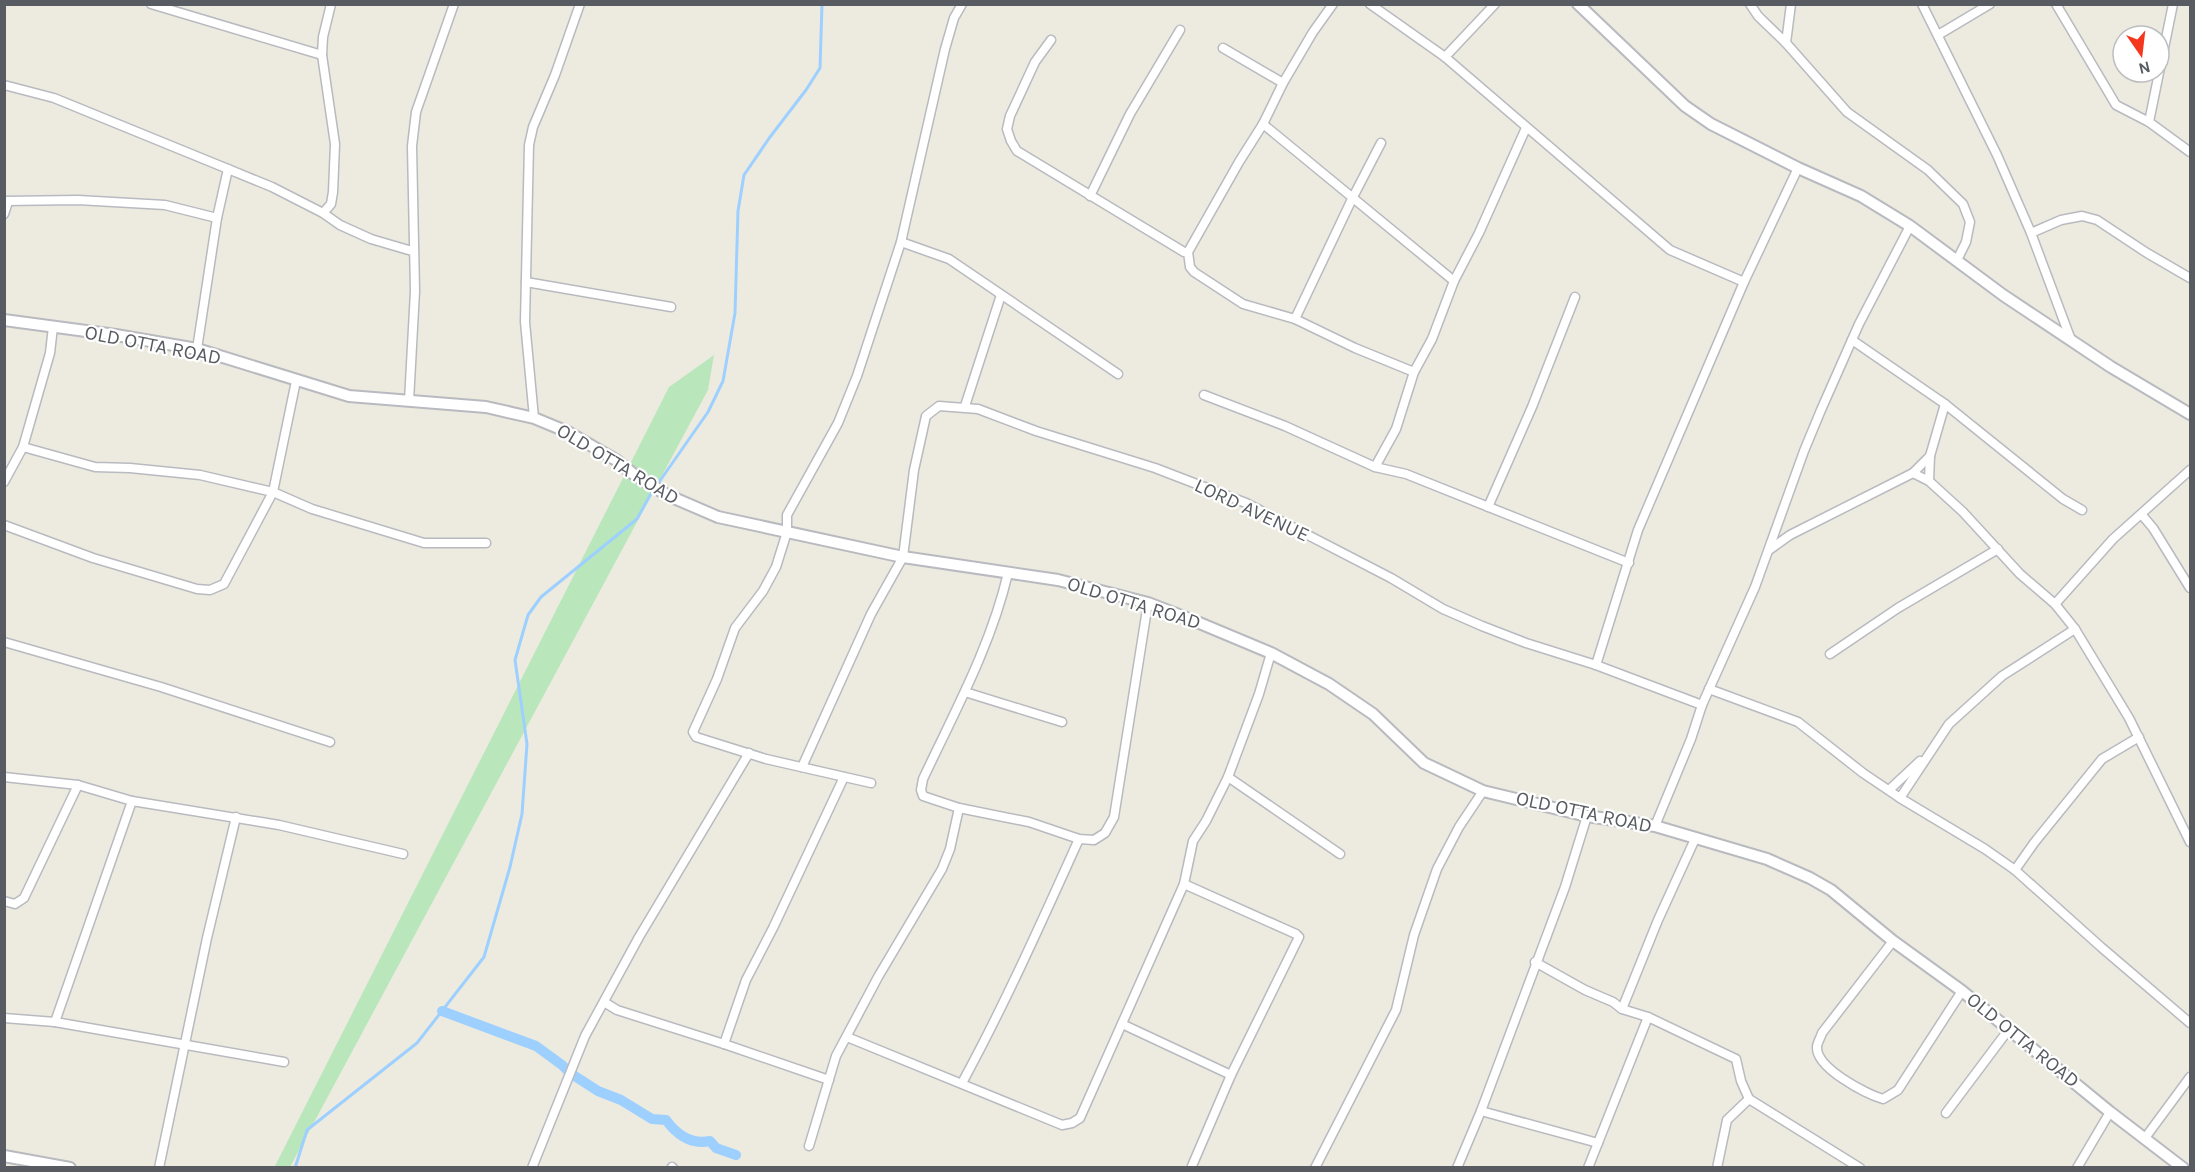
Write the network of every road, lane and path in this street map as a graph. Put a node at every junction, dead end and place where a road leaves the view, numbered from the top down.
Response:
1 (151, 4) edge
2 (331, 4) edge
3 (454, 4) edge
4 (580, 4) edge
5 (962, 4) edge
6 (1333, 4) edge
7 (1370, 4) edge
8 (1495, 4) edge
9 (1578, 4) edge
10 (1750, 4) edge
11 (1791, 4) edge
12 (1922, 4) edge
13 (1990, 4) edge
14 (2055, 4) edge
15 (2173, 4) edge
16 (1180, 30) dead end
17 (1938, 34) junction
18 (1051, 40) dead end
19 (1786, 43) junction
20 (1223, 48) dead end
21 (322, 55) junction
22 (1445, 57) junction
23 (1283, 83) junction
24 (4, 85) edge
25 (2149, 122) junction
26 (1263, 124) junction
27 (1526, 129) junction
28 (1381, 143) dead end
29 (2190, 152) edge
30 (1798, 168) junction
31 (228, 169) junction
32 (1090, 196) junction
33 (1352, 199) junction
34 (6, 201) edge
35 (322, 213) junction
36 (4, 214) edge
37 (217, 218) junction
38 (1910, 226) junction
39 (2031, 233) junction
40 (901, 242) junction
41 (412, 251) junction
42 (1188, 252) junction
43 (1957, 260) junction
44 (2190, 278) edge
45 (526, 282) junction
46 (1454, 282) junction
47 (1744, 282) junction
48 (1001, 295) junction
49 (1575, 297) dead end
50 (671, 307) dead end
51 (1295, 319) junction
52 (4, 320) edge
53 (53, 327) junction
54 (1852, 340) junction
55 (2071, 341) junction
56 (197, 349) junction
57 (1414, 372) junction
58 (1118, 374) dead end
59 (296, 381) junction
60 (1204, 395) dead end
61 (409, 401) junction
62 (1945, 404) junction
63 (965, 406) junction
64 (2190, 414) edge
65 (534, 418) junction
66 (23, 447) junction
67 (1930, 456) junction
68 (1375, 467) junction
69 (2190, 470) edge
70 (1913, 473) junction
71 (1929, 480) junction
72 (4, 482) edge
73 (273, 492) junction
74 (1488, 507) junction
75 (2082, 510) dead end
76 (2142, 515) junction
77 (4, 525) edge
78 (787, 532) junction
79 (486, 543) dead end
80 (1998, 549) junction
81 (1768, 550) junction
82 (903, 557) junction
83 (1629, 563) junction
84 (1008, 573) junction
85 (2190, 588) edge
86 (1148, 603) junction
87 (2055, 604) junction
88 (2075, 629) junction
89 (4, 642) edge
90 (1271, 652) junction
91 (1830, 654) dead end
92 (1596, 665) junction
93 (1709, 689) junction
94 (964, 692) junction
95 (1702, 705) junction
96 (1062, 722) dead end
97 (2139, 737) junction
98 (330, 742) dead end
99 (1929, 752) junction
100 (749, 753) junction
101 (802, 767) junction
102 (4, 777) edge
103 (844, 777) junction
104 (1228, 777) junction
105 (871, 783) dead end
106 (78, 785) junction
107 (1889, 789) junction
108 (1483, 790) junction
109 (1900, 798) junction
110 (132, 801) junction
111 (959, 808) junction
112 (1587, 816) junction
113 (236, 817) junction
114 (1655, 826) junction
115 (1695, 838) junction
116 (1079, 839) junction
117 (2190, 842) edge
118 (403, 854) dead end
119 (1340, 854) dead end
120 (2014, 870) junction
121 (1184, 884) junction
122 (4, 901) edge
123 (1893, 941) junction
124 (1535, 962) junction
125 (1962, 991) junction
126 (604, 1002) junction
127 (1622, 1009) junction
128 (1648, 1017) junction
129 (4, 1018) edge
130 (55, 1022) junction
131 (2190, 1023) edge
132 (1122, 1024) junction
133 (2008, 1029) junction
134 (847, 1037) junction
135 (724, 1044) junction
136 (184, 1045) junction
137 (284, 1062) dead end
138 (1231, 1076) junction
139 (2190, 1077) edge
140 (829, 1080) junction
141 (962, 1083) junction
142 (1749, 1099) junction
143 (1481, 1111) junction
144 (2110, 1112) junction
145 (1946, 1113) dead end
146 (2145, 1138) junction
147 (1598, 1143) junction
148 (809, 1146) dead end
149 (4, 1156) edge
150 (1192, 1166) dead end
151 (2180, 1166) edge
152 (70, 1167) edge
153 (159, 1167) edge
154 (532, 1167) edge
155 (1315, 1167) edge
156 (1457, 1167) edge
157 (1588, 1167) edge
158 (1717, 1167) edge
159 (1860, 1167) edge
160 (2077, 1167) edge

1 - 21 street
2 - 21 street
3 - 41 street
4 - 45 street
5 - 40 street
6 - 23 street
7 - 22 street
8 - 22 street
9 - 30 street
10 - 19 street
11 - 19 street
12 - 17 street
13 - 17 street
14 - 25 street
15 - 25 street
16 - 32 street
17 - 39 street
18 - 32 street
19 - 43 street
20 - 23 street
21 - 35 street
22 - 27 street
23 - 26 street
24 - 31 street
25 - 29 street
26 - 33 street
26 - 42 street
27 - 46 street
27 - 47 street
28 - 33 street
30 - 38 street
30 - 47 street
31 - 35 street
31 - 37 street
32 - 42 street
33 - 46 street
33 - 51 street
34 - 36 street
34 - 37 street
35 - 41 street
37 - 56 street
38 - 43 street
38 - 54 street
39 - 44 street
39 - 55 street
40 - 48 street
40 - 78 street
41 - 61 street
42 - 51 street
43 - 55 street
45 - 50 street
45 - 65 street
46 - 57 street
47 - 83 street
48 - 58 street
48 - 63 street
49 - 74 street
51 - 57 street
52 - 53 street, OLD OTTA ROAD
53 - 56 street, OLD OTTA ROAD
53 - 66 street
54 - 62 street
54 - 81 street
55 - 64 street
56 - 59 street, OLD OTTA ROAD
57 - 68 street
59 - 61 street, OLD OTTA ROAD
59 - 73 street
60 - 68 street
61 - 65 street, OLD OTTA ROAD
62 - 67 street
62 - 75 street
63 - 82 street, LORD AVENUE
63 - 92 street, LORD AVENUE
65 - 78 street, OLD OTTA ROAD
66 - 72 street
66 - 73 street
67 - 70 street
67 - 71 street
68 - 74 street
69 - 76 street
70 - 71 street
70 - 81 street
71 - 80 street
73 - 77 street
73 - 79 street
74 - 83 street
76 - 85 street
76 - 87 street
78 - 82 street, OLD OTTA ROAD
78 - 100 street
80 - 87 street
80 - 91 street
81 - 93 street
82 - 84 street, OLD OTTA ROAD
82 - 101 street
83 - 92 street
84 - 86 street, OLD OTTA ROAD
84 - 94 street
86 - 90 street, OLD OTTA ROAD
86 - 116 street
87 - 88 street
88 - 97 street
88 - 99 street
89 - 98 street
90 - 104 street
90 - 108 street, OLD OTTA ROAD
92 - 95 street, LORD AVENUE
93 - 95 street
93 - 107 street
94 - 96 street
94 - 111 street
95 - 114 street
97 - 117 street
97 - 120 street
99 - 107 street
99 - 109 street
100 - 101 street
100 - 126 street
101 - 103 street
102 - 106 street
103 - 105 street
103 - 135 street
104 - 119 street
104 - 121 street
106 - 110 street
106 - 122 street
107 - 109 street
108 - 112 street, OLD OTTA ROAD
108 - 155 street
109 - 120 street
110 - 113 street
110 - 130 street
111 - 116 street
111 - 134 street
112 - 114 street, OLD OTTA ROAD
112 - 124 street
113 - 118 street
113 - 136 street
114 - 115 street, OLD OTTA ROAD
115 - 123 street, OLD OTTA ROAD
115 - 127 street
116 - 141 street
120 - 131 street
121 - 132 street
121 - 138 street
123 - 125 street, OLD OTTA ROAD
123 - 125 street
124 - 127 street
124 - 143 street
125 - 133 street, OLD OTTA ROAD
126 - 135 street
126 - 154 street
127 - 128 street
128 - 142 street
128 - 147 street
129 - 130 street
130 - 136 street
132 - 138 street
132 - 141 street
133 - 144 street, OLD OTTA ROAD
133 - 145 street
134 - 140 street
134 - 141 street
135 - 140 street
136 - 137 street
136 - 153 street
138 - 150 street
139 - 146 street
140 - 148 street
142 - 158 street
142 - 159 street
143 - 147 street
143 - 156 street
144 - 146 street, OLD OTTA ROAD
144 - 160 street
146 - 151 street, OLD OTTA ROAD
147 - 157 street
149 - 152 street

